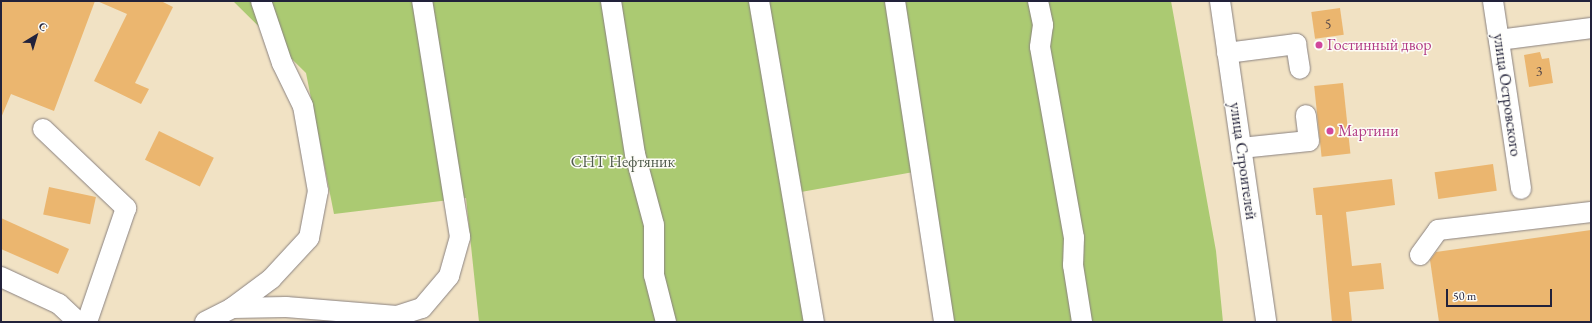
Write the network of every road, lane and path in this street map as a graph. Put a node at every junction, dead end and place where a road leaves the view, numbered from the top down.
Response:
1 (261, 1) edge
2 (422, 1) edge
3 (611, 1) edge
4 (759, 1) edge
5 (894, 1) edge
6 (1038, 1) edge
7 (1220, 1) edge
8 (1493, 1) edge
9 (1591, 28) edge
10 (1499, 40) junction
11 (1227, 53) junction
12 (1300, 69) dead end
13 (1306, 115) dead end
14 (42, 129) dead end
15 (1241, 148) junction
16 (1520, 189) dead end
17 (1591, 212) edge
18 (1420, 255) dead end
19 (1, 277) edge
20 (232, 308) junction
21 (78, 322) edge
22 (87, 322) edge
23 (205, 322) edge
24 (666, 322) edge
25 (814, 322) edge
26 (944, 322) edge
27 (1082, 322) edge
28 (1266, 322) edge

1 - 20 street
2 - 20 street
3 - 24 street
4 - 25 street
5 - 26 street
6 - 27 street
7 - 11 street, улица Строителей
8 - 10 street, улица Островского
9 - 10 street
10 - 16 street, улица Островского
11 - 12 street
11 - 15 street, улица Строителей
13 - 15 street
14 - 22 street
15 - 28 street, улица Строителей
17 - 18 street
19 - 21 street
20 - 23 street

